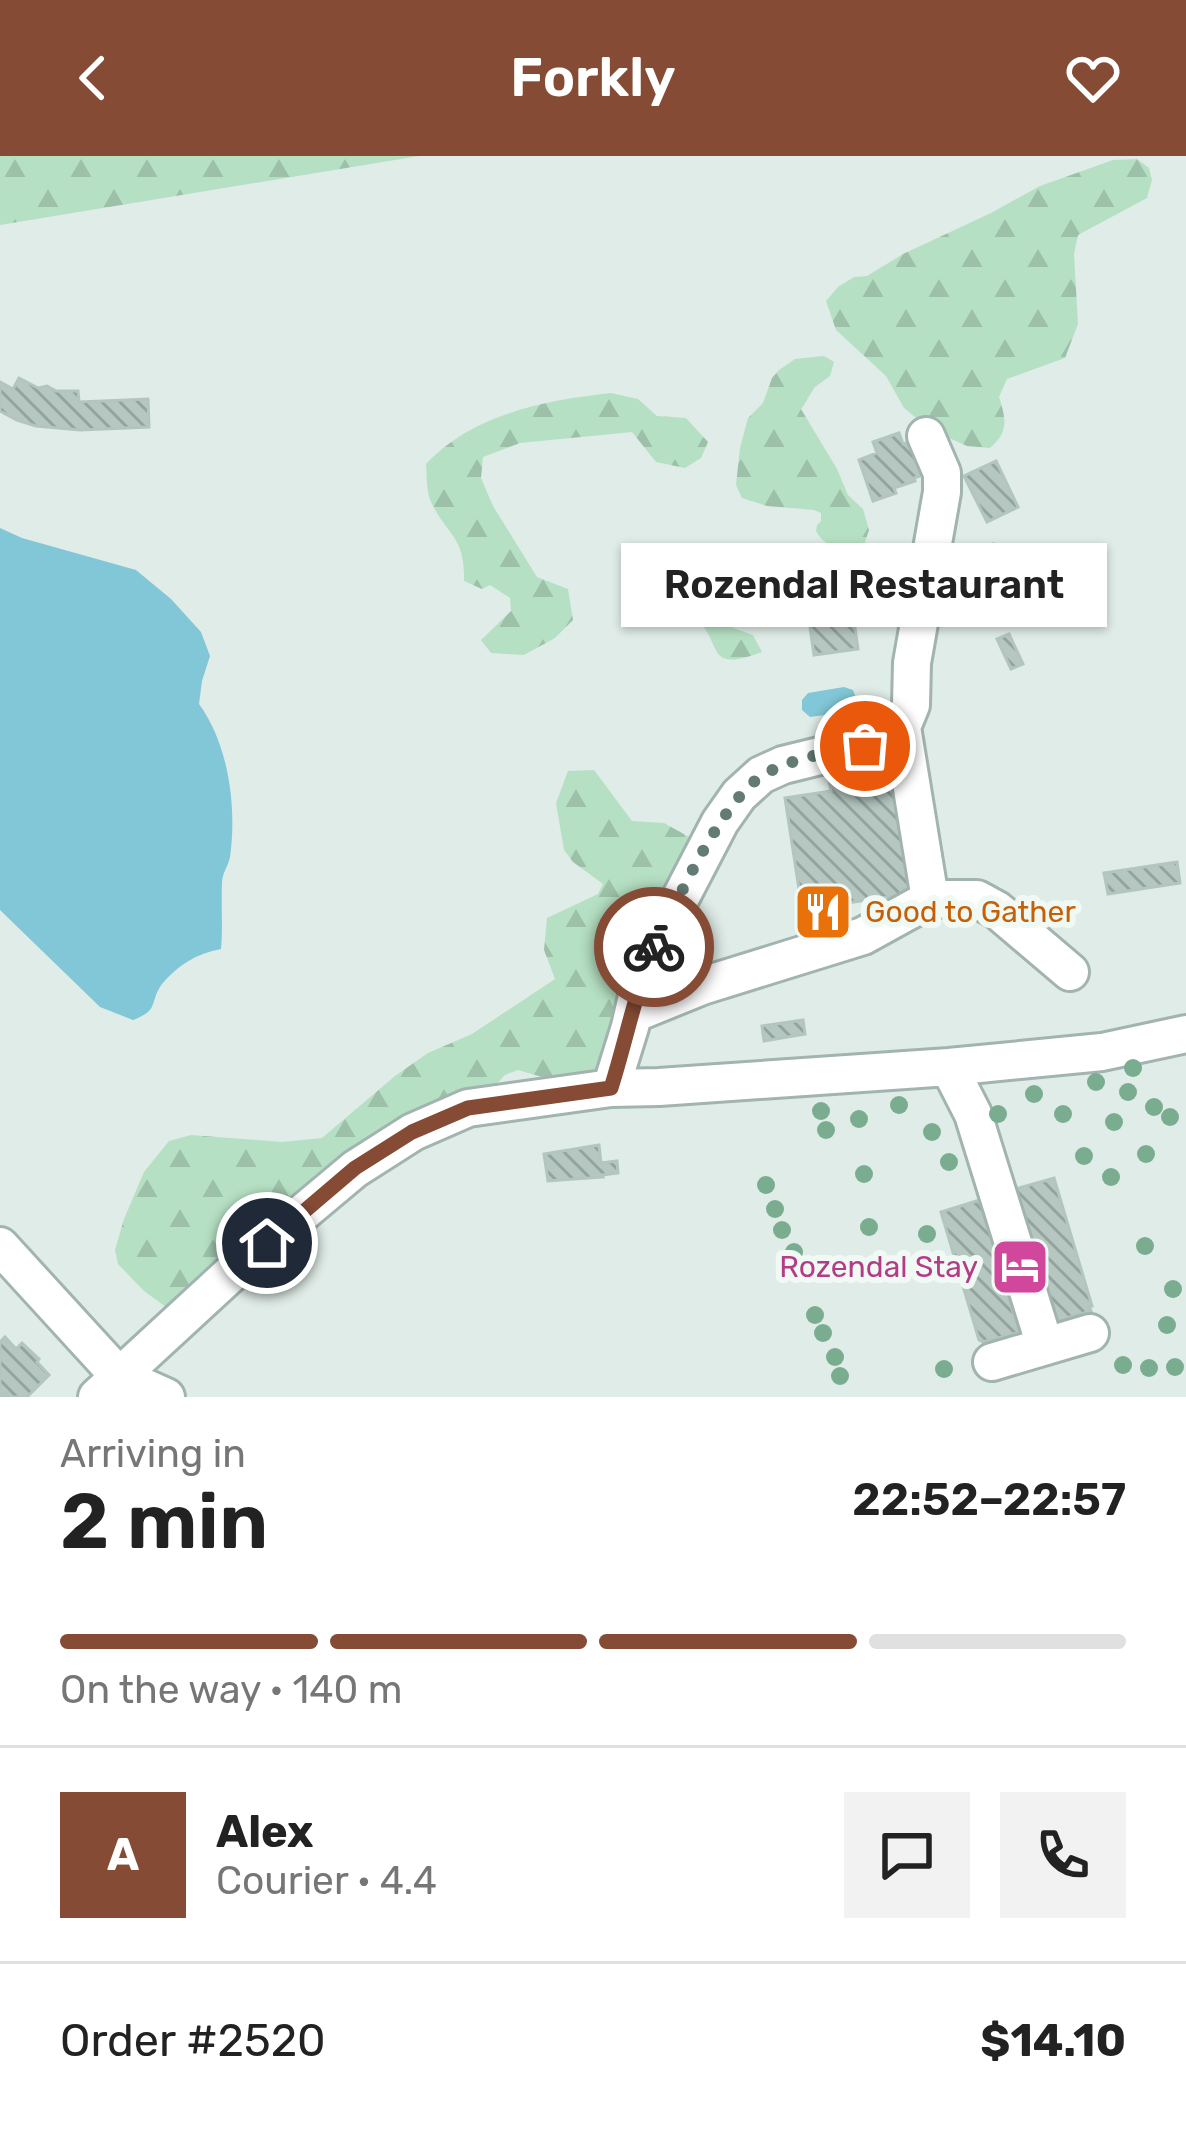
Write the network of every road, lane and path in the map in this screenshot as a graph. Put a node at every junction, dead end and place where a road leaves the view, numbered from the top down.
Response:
1 (926, 436) dead end
2 (902, 727) junction
3 (930, 899) junction
4 (1070, 972) dead end
5 (633, 1014) junction
6 (1186, 1034) edge
7 (949, 1067) junction
8 (611, 1088) junction
9 (0, 1246) edge
10 (1090, 1333) dead end
11 (1045, 1346) junction
12 (992, 1362) dead end
13 (108, 1386) edge
14 (166, 1397) edge

1 - 2 street
2 - 3 street
2 - 5 street
3 - 4 street
3 - 5 street
5 - 8 street
6 - 7 street
7 - 8 street
7 - 11 street
8 - 13 street
9 - 13 street
10 - 11 street
11 - 12 street
13 - 14 street

